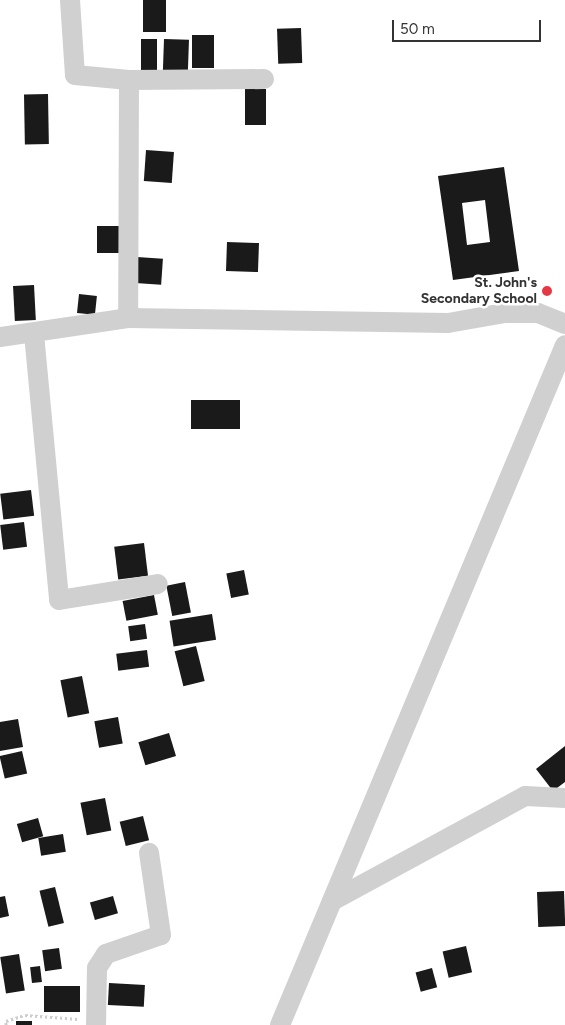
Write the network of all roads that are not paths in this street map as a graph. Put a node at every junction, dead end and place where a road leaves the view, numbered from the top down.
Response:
1 (70, 0) edge
2 (264, 79) dead end
3 (129, 80) junction
4 (128, 318) junction
5 (565, 324) edge
6 (34, 334) junction
7 (0, 337) edge
8 (565, 346) edge
9 (158, 584) dead end
10 (565, 798) edge
11 (149, 853) dead end
12 (332, 901) junction
13 (96, 1023) edge
14 (280, 1025) edge

1 - 3 street
2 - 3 street
3 - 4 street
4 - 5 street
4 - 6 street
6 - 7 street
6 - 9 street
8 - 12 street
10 - 12 street
11 - 13 street
12 - 14 street

